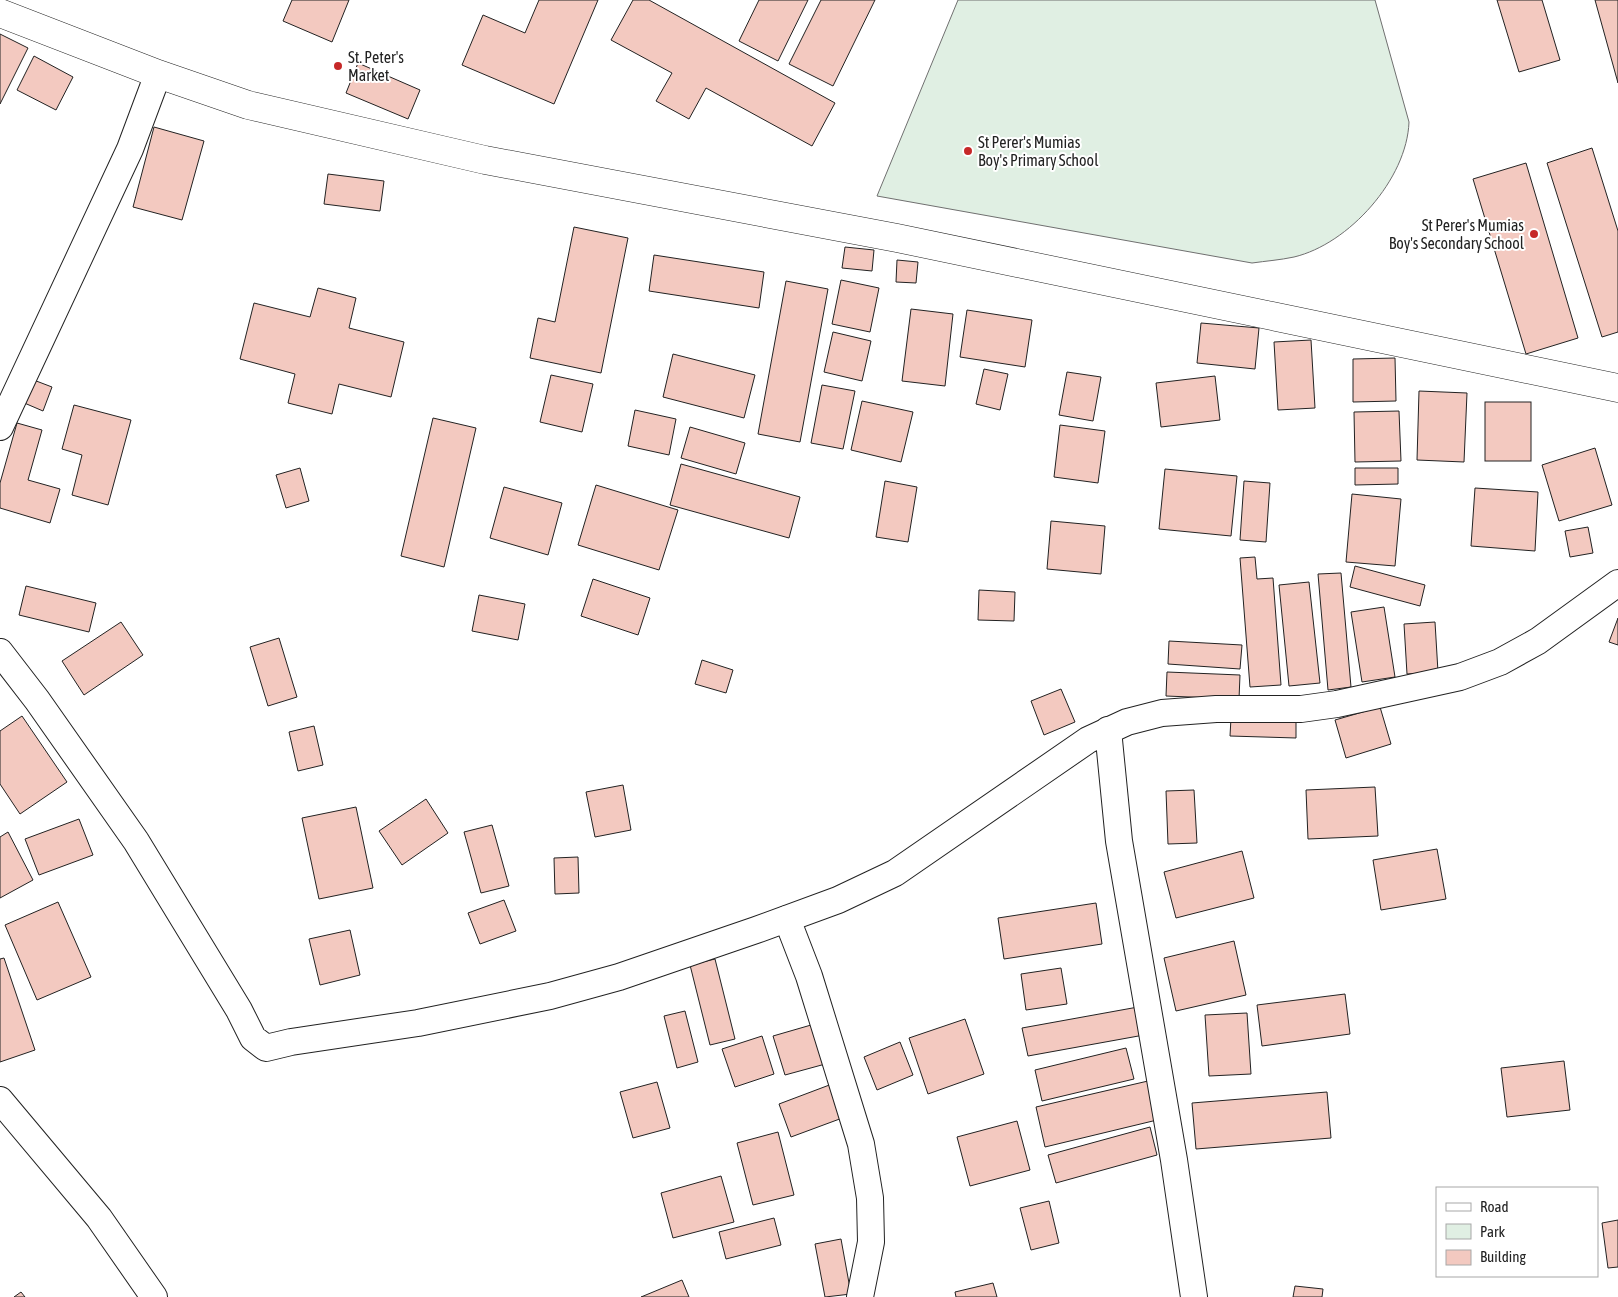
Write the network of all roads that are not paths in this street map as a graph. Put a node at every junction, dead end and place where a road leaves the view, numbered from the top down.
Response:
1 (0, 13) edge
2 (158, 74) junction
3 (1618, 388) edge
4 (0, 427) edge
5 (1618, 583) edge
6 (0, 652) edge
7 (1108, 730) junction
8 (787, 919) junction
9 (0, 1100) edge
10 (154, 1297) edge
11 (860, 1297) edge
12 (1194, 1297) edge

1 - 2 street
2 - 3 street
2 - 4 street
5 - 7 street
6 - 8 street
7 - 8 street
7 - 12 street
8 - 11 street
9 - 10 street

